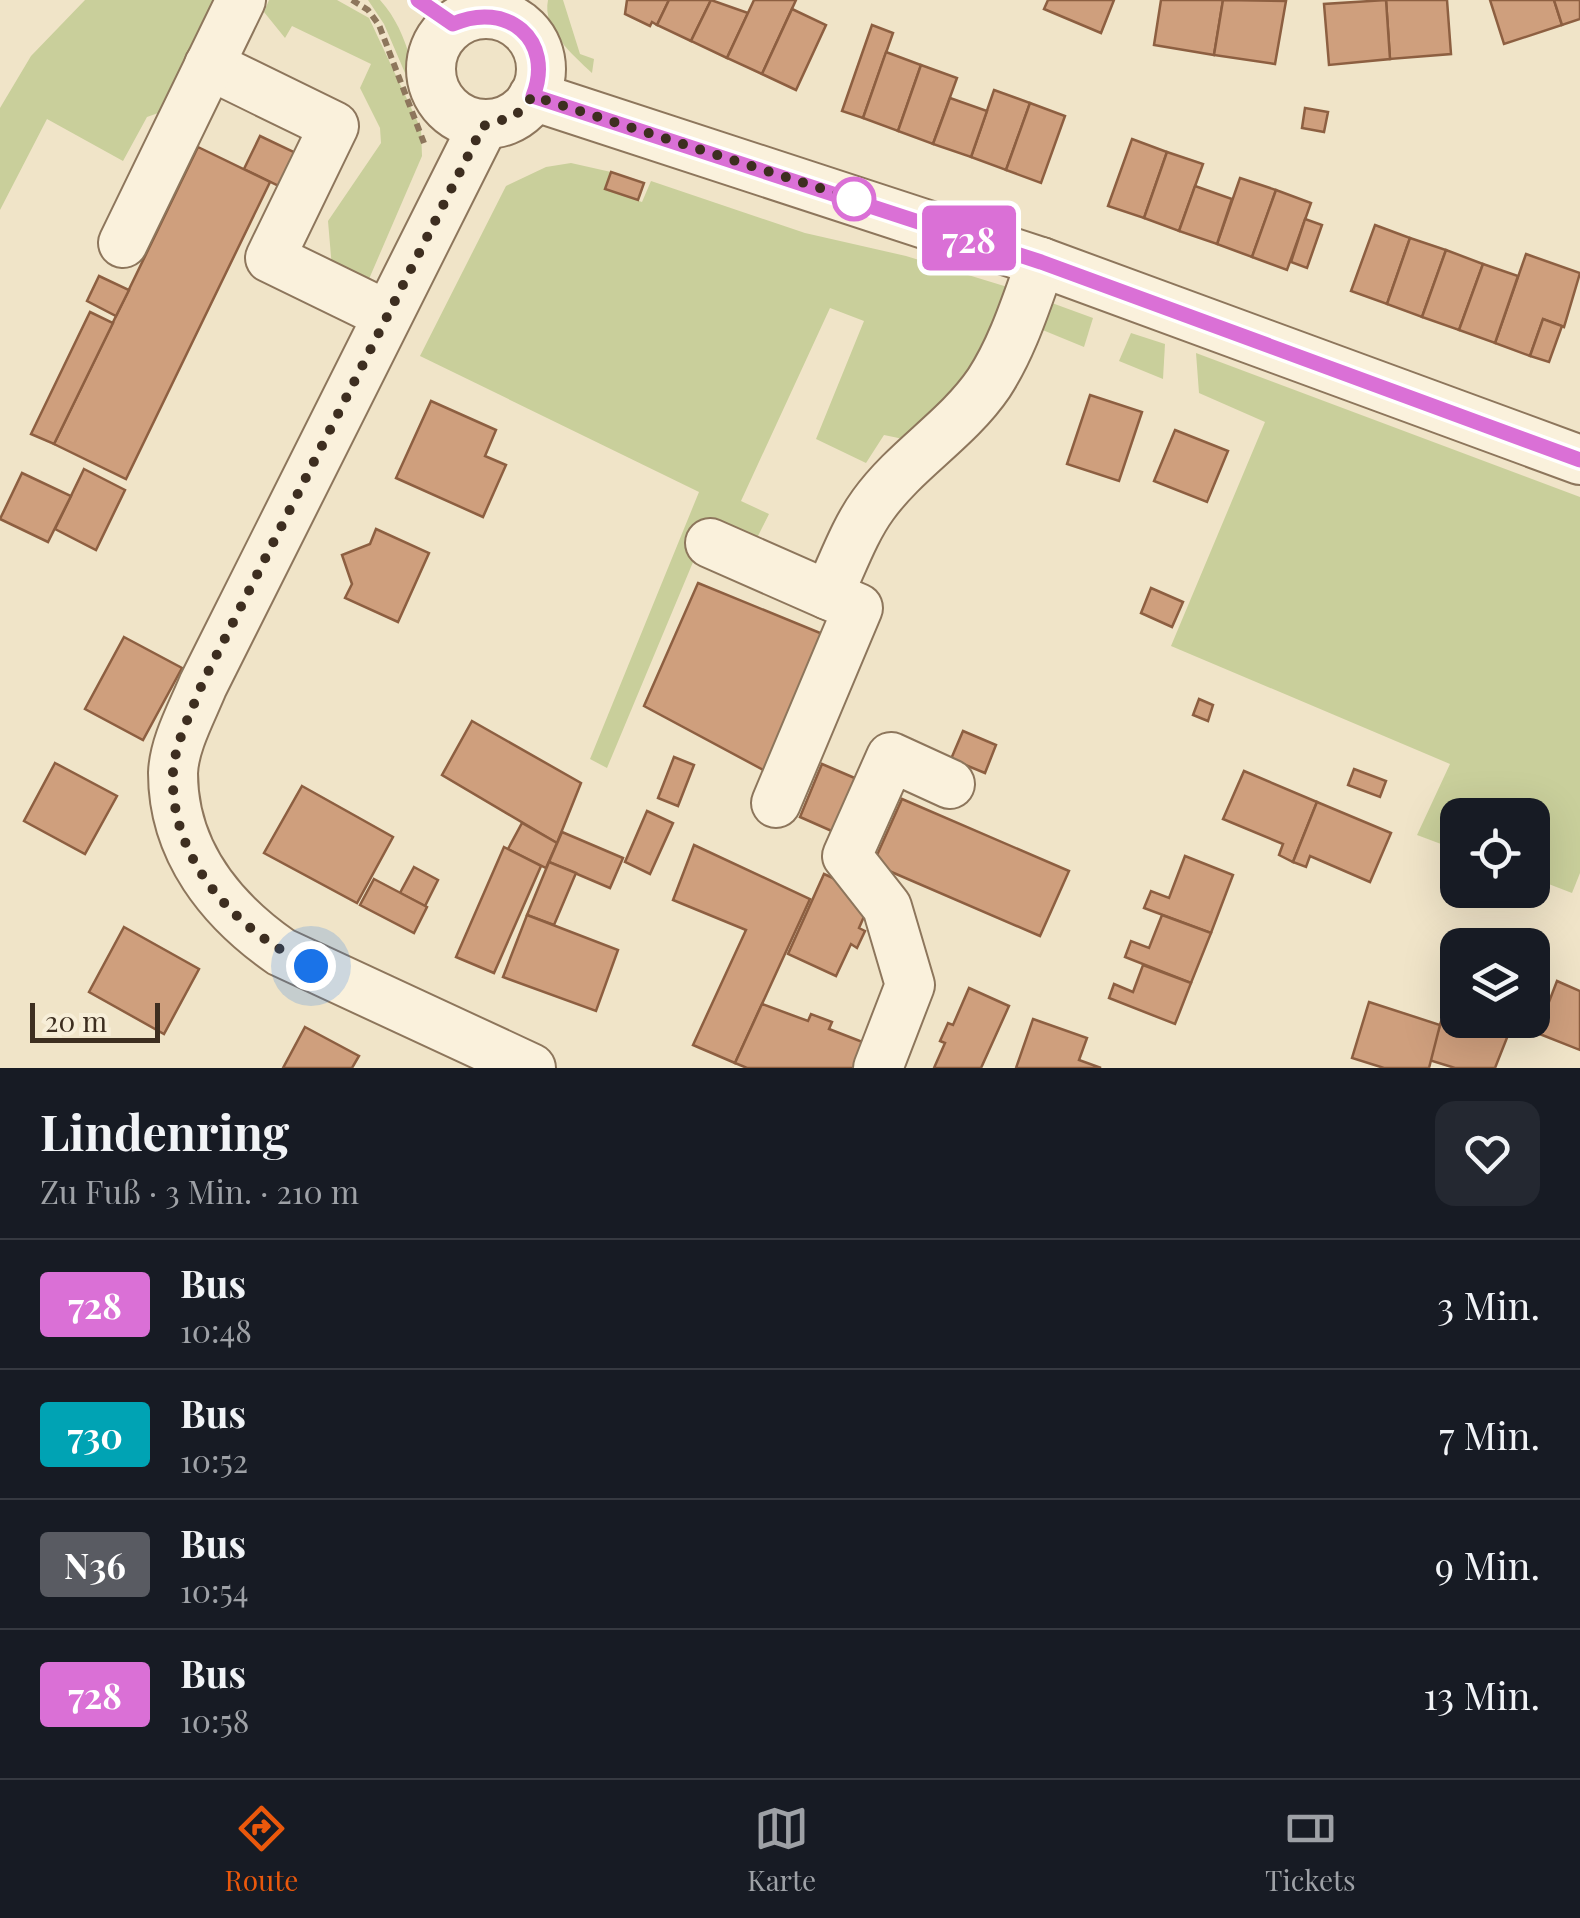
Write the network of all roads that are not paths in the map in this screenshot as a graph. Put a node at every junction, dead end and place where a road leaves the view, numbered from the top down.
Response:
1 (241, 0) edge
2 (519, 11) edge
3 (435, 12) edge
4 (209, 65) junction
5 (533, 96) junction
6 (483, 126) junction
7 (124, 243) dead end
8 (1041, 262) junction
9 (387, 315) junction
10 (1580, 460) edge
11 (710, 543) dead end
12 (828, 595) junction
13 (950, 784) dead end
14 (776, 802) dead end
15 (531, 1068) edge
16 (878, 1068) edge

1 - 4 street
2 - 3 street
2 - 5 street
3 - 6 street
4 - 7 street
4 - 9 street
5 - 6 street
5 - 8 street
6 - 9 street
8 - 10 street
8 - 12 street
9 - 15 street
11 - 12 street
12 - 14 street
13 - 16 street

